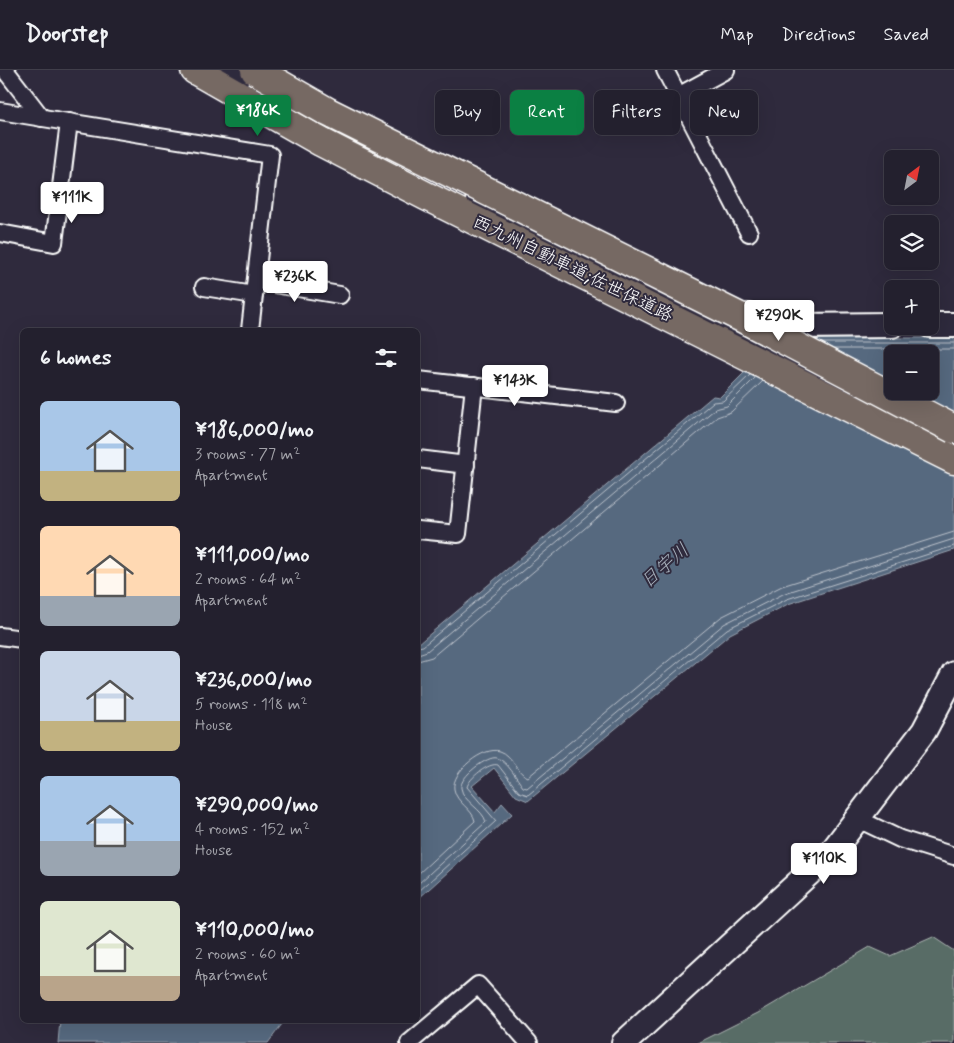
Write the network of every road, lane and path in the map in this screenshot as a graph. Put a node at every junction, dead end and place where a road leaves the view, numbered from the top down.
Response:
1 (5, 70) edge
2 (195, 70) edge
3 (226, 70) edge
4 (255, 70) edge
5 (665, 70) edge
6 (726, 70) edge
7 (675, 90) edge
8 (680, 95) edge
9 (680, 100) edge
10 (0, 111) edge
11 (42, 118) junction
12 (69, 122) junction
13 (749, 232) dead end
14 (0, 234) edge
15 (204, 287) dead end
16 (255, 288) junction
17 (340, 295) dead end
18 (670, 301) junction
19 (884, 325) edge
20 (939, 325) edge
21 (954, 325) edge
22 (250, 328) edge
23 (420, 380) edge
24 (474, 386) junction
25 (616, 403) dead end
26 (954, 429) edge
27 (954, 441) edge
28 (420, 459) edge
29 (954, 460) edge
30 (466, 465) junction
31 (420, 530) edge
32 (0, 636) edge
33 (20, 639) edge
34 (954, 674) edge
35 (858, 819) junction
36 (954, 856) edge
37 (409, 1043) edge
38 (529, 1043) edge
39 (624, 1043) edge

1 - 11 street
2 - 29 highway, 西九州自動車道;佐世保道路
3 - 18 street
4 - 26 highway, 西九州自動車道;佐世保道路, bridge
5 - 7 street
6 - 8 street
9 - 13 street
10 - 11 street
11 - 12 street
12 - 14 street
12 - 16 street
15 - 16 street
16 - 17 street
16 - 22 street
18 - 19 street
18 - 27 street
20 - 21 street
23 - 24 street
24 - 25 street
24 - 30 street
28 - 30 street
30 - 31 street
32 - 33 street
34 - 35 street
35 - 36 street
35 - 39 street
37 - 38 street

